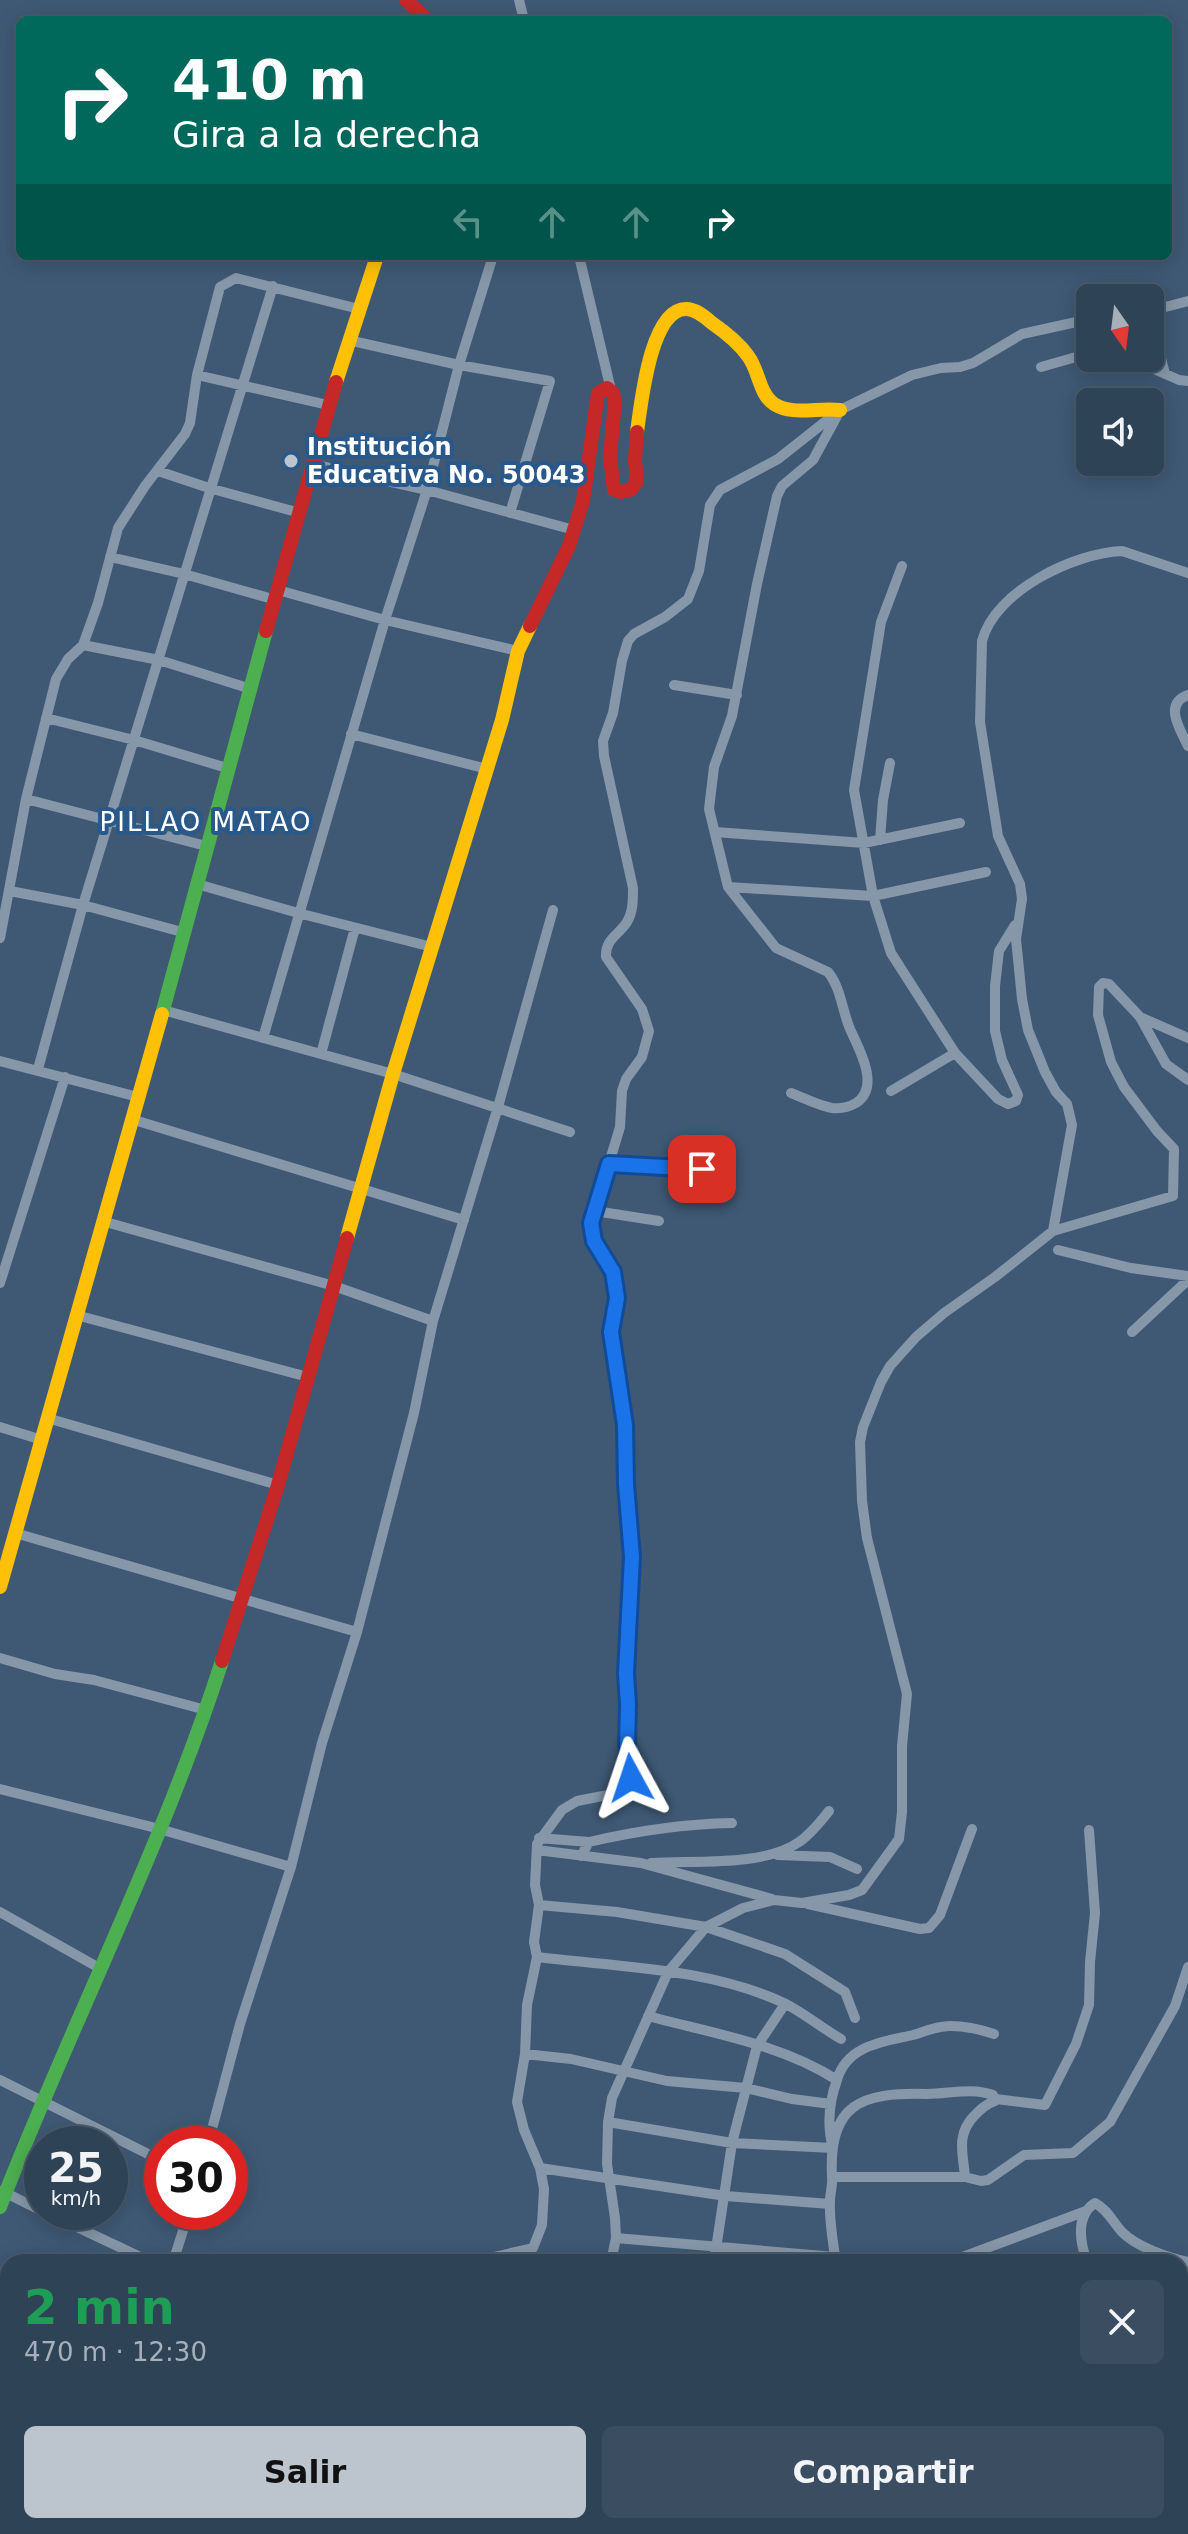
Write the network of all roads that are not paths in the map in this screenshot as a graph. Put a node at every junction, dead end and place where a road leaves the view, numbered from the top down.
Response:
1 (406, 0) edge
2 (423, 16) edge
3 (376, 260) edge
4 (492, 260) edge
5 (580, 260) edge
6 (273, 286) junction
7 (1188, 301) edge
8 (359, 309) junction
9 (1164, 309) edge
10 (1076, 322) edge
11 (348, 340) junction
12 (1076, 357) edge
13 (459, 365) junction
14 (1041, 367) dead end
15 (1164, 370) edge
16 (1160, 372) edge
17 (1165, 374) junction
18 (197, 375) junction
19 (1188, 381) edge
20 (243, 387) junction
21 (611, 390) junction
22 (328, 405) junction
23 (840, 410) junction
24 (312, 464) junction
25 (158, 471) junction
26 (209, 488) junction
27 (427, 490) junction
28 (300, 513) junction
29 (510, 513) junction
30 (574, 530) junction
31 (110, 557) junction
32 (902, 566) dead end
33 (1188, 573) edge
34 (184, 574) junction
35 (277, 595) junction
36 (385, 620) junction
37 (83, 645) junction
38 (518, 651) junction
39 (159, 660) junction
40 (674, 685) dead end
41 (251, 689) junction
42 (737, 695) junction
43 (1188, 695) edge
44 (46, 718) junction
45 (351, 734) junction
46 (134, 740) junction
47 (1188, 746) edge
48 (890, 763) dead end
49 (227, 768) junction
50 (487, 769) junction
51 (26, 799) junction
52 (109, 819) junction
53 (960, 823) dead end
54 (715, 832) junction
55 (880, 840) junction
56 (864, 843) junction
57 (206, 846) junction
58 (986, 872) dead end
59 (197, 884) junction
60 (728, 887) junction
61 (10, 891) junction
62 (873, 896) junction
63 (83, 905) junction
64 (553, 910) dead end
65 (298, 913) junction
66 (1016, 923) junction
67 (355, 928) junction
68 (182, 932) junction
69 (0, 938) edge
70 (432, 947) junction
71 (163, 1010) junction
72 (1140, 1017) junction
73 (263, 1038) junction
74 (1188, 1038) edge
75 (955, 1053) junction
76 (321, 1054) junction
77 (0, 1061) edge
78 (38, 1069) junction
79 (393, 1074) junction
80 (65, 1077) junction
81 (1188, 1080) edge
82 (891, 1091) dead end
83 (791, 1093) dead end
84 (138, 1097) junction
85 (498, 1107) junction
86 (131, 1119) junction
87 (570, 1132) dead end
88 (609, 1164) junction
89 (702, 1169) dead end
90 (361, 1189) junction
91 (595, 1211) junction
92 (464, 1220) junction
93 (102, 1221) junction
94 (659, 1221) dead end
95 (1053, 1231) junction
96 (1058, 1250) dead end
97 (1188, 1278) edge
98 (0, 1283) edge
99 (334, 1286) junction
100 (76, 1315) junction
101 (433, 1321) junction
102 (1132, 1332) dead end
103 (308, 1377) junction
104 (47, 1418) junction
105 (0, 1427) edge
106 (42, 1440) junction
107 (278, 1485) junction
108 (15, 1533) junction
109 (2, 1570) edge
110 (0, 1587) edge
111 (242, 1598) junction
112 (357, 1632) junction
113 (0, 1658) edge
114 (206, 1710) junction
115 (0, 1789) edge
116 (829, 1811) dead end
117 (732, 1823) dead end
118 (156, 1828) junction
119 (972, 1829) dead end
120 (1089, 1830) dead end
121 (539, 1838) junction
122 (589, 1842) junction
123 (537, 1850) junction
124 (772, 1855) junction
125 (581, 1856) junction
126 (641, 1863) junction
127 (291, 1867) junction
128 (857, 1869) dead end
129 (774, 1900) junction
130 (802, 1903) junction
131 (539, 1905) junction
132 (0, 1912) edge
133 (706, 1927) junction
134 (537, 1957) junction
135 (1188, 1967) edge
136 (101, 1969) junction
137 (668, 1972) junction
138 (785, 2004) junction
139 (648, 2016) junction
140 (855, 2018) dead end
141 (994, 2034) dead end
142 (841, 2039) dead end
143 (757, 2046) junction
144 (525, 2054) junction
145 (624, 2070) junction
146 (0, 2080) edge
147 (837, 2080) junction
148 (746, 2088) junction
149 (996, 2099) junction
150 (41, 2101) junction
151 (831, 2104) junction
152 (608, 2122) junction
153 (213, 2126) edge
154 (732, 2143) junction
155 (833, 2148) junction
156 (144, 2152) edge
157 (540, 2168) junction
158 (832, 2177) junction
159 (965, 2177) junction
160 (610, 2180) junction
161 (726, 2196) junction
162 (2, 2197) edge
163 (24, 2204) edge
164 (830, 2204) junction
165 (1086, 2211) junction
166 (84, 2230) edge
167 (183, 2230) edge
168 (616, 2238) junction
169 (718, 2249) junction
170 (134, 2254) edge
171 (176, 2254) edge
172 (507, 2254) edge
173 (613, 2254) edge
174 (716, 2254) edge
175 (772, 2254) edge
176 (835, 2254) edge
177 (970, 2254) edge
178 (1084, 2254) edge
179 (1167, 2254) edge

1 - 2 street
3 - 8 street
4 - 13 street
5 - 21 street
6 - 8 street
6 - 18 street
6 - 20 street
7 - 9 street
8 - 11 street
10 - 23 street
11 - 13 street
11 - 22 street
12 - 14 street
13 - 27 street
13 - 29 street
15 - 17 street
16 - 17 street
17 - 19 street
18 - 20 street
18 - 25 street
20 - 22 street
20 - 26 street
21 - 23 street
21 - 30 street
22 - 24 street
23 - 42 street
23 - 88 street
24 - 27 street
24 - 28 street
25 - 26 street
25 - 31 street
26 - 28 street
26 - 34 street
27 - 29 street
27 - 36 street
28 - 35 street
29 - 30 street
30 - 38 street
31 - 34 street
31 - 37 street
32 - 56 street
33 - 66 street
34 - 35 street
34 - 39 street
35 - 36 street
35 - 41 street
36 - 38 street
36 - 45 street
37 - 39 street
37 - 44 street
38 - 50 street
39 - 41 street
39 - 46 street
40 - 42 street
41 - 49 street
42 - 54 street
43 - 47 street
44 - 46 street
44 - 51 street
45 - 50 street
45 - 65 street
46 - 49 street
46 - 52 street
48 - 55 street
49 - 57 street
50 - 70 street
51 - 52 street
51 - 61 street
52 - 57 street
52 - 63 street
53 - 55 street
54 - 56 street
54 - 60 street
55 - 56 street
56 - 62 street
57 - 59 street
58 - 62 street
59 - 65 street
59 - 68 street
60 - 62 street
60 - 83 street
61 - 63 street
61 - 69 street
62 - 75 street
63 - 68 street
63 - 78 street
64 - 85 street
65 - 67 street
65 - 73 street
66 - 75 street
66 - 95 street
67 - 70 street
67 - 76 street
68 - 71 street
70 - 79 street
71 - 73 street
71 - 84 street
72 - 74 street
72 - 81 street
72 - 95 street
73 - 76 street
75 - 82 street
76 - 79 street
77 - 78 street
78 - 80 street
79 - 85 street
79 - 90 street
80 - 84 street
80 - 98 street
84 - 86 street
85 - 87 street
85 - 92 street
86 - 90 street
86 - 93 street
88 - 89 street
88 - 91 street
90 - 92 street
90 - 99 street
91 - 94 street
91 - 121 street
92 - 101 street
93 - 99 street
93 - 100 street
95 - 130 street
96 - 97 street
97 - 102 street
99 - 101 street
99 - 103 street
100 - 103 street
100 - 104 street
101 - 112 street
103 - 107 street
104 - 106 street
104 - 107 street
105 - 106 street
106 - 108 street
107 - 111 street
108 - 109 street
108 - 111 street
109 - 110 street
111 - 112 street
111 - 114 street
112 - 127 street
113 - 114 street
114 - 118 street
115 - 118 street
116 - 124 street
117 - 122 street
118 - 127 street
118 - 136 street
119 - 130 street
120 - 149 street
121 - 122 street
121 - 123 street
122 - 125 street
123 - 125 street
123 - 131 street
124 - 126 street
124 - 128 street
125 - 126 street
126 - 129 street
127 - 153 street
129 - 130 street
129 - 133 street
131 - 133 street
131 - 134 street
132 - 136 street
133 - 137 street
133 - 140 street
134 - 137 street
134 - 144 street
135 - 159 street
136 - 150 street
137 - 138 street
137 - 139 street
138 - 142 street
138 - 143 street
139 - 143 street
139 - 145 street
141 - 147 street
143 - 147 street
143 - 148 street
144 - 145 street
144 - 157 street
145 - 148 street
145 - 152 street
146 - 150 street
147 - 151 street
148 - 151 street
148 - 154 street
149 - 155 street
149 - 159 street
150 - 156 street
150 - 162 street
151 - 155 street
152 - 154 street
152 - 160 street
154 - 155 street
154 - 161 street
155 - 158 street
157 - 160 street
157 - 172 street
158 - 159 street
158 - 164 street
160 - 161 street
160 - 168 street
161 - 164 street
161 - 169 street
162 - 163 street
164 - 176 street
165 - 177 street
165 - 178 street
165 - 179 street
166 - 170 street
167 - 171 street
168 - 169 street
168 - 173 street
169 - 174 street
169 - 175 street

